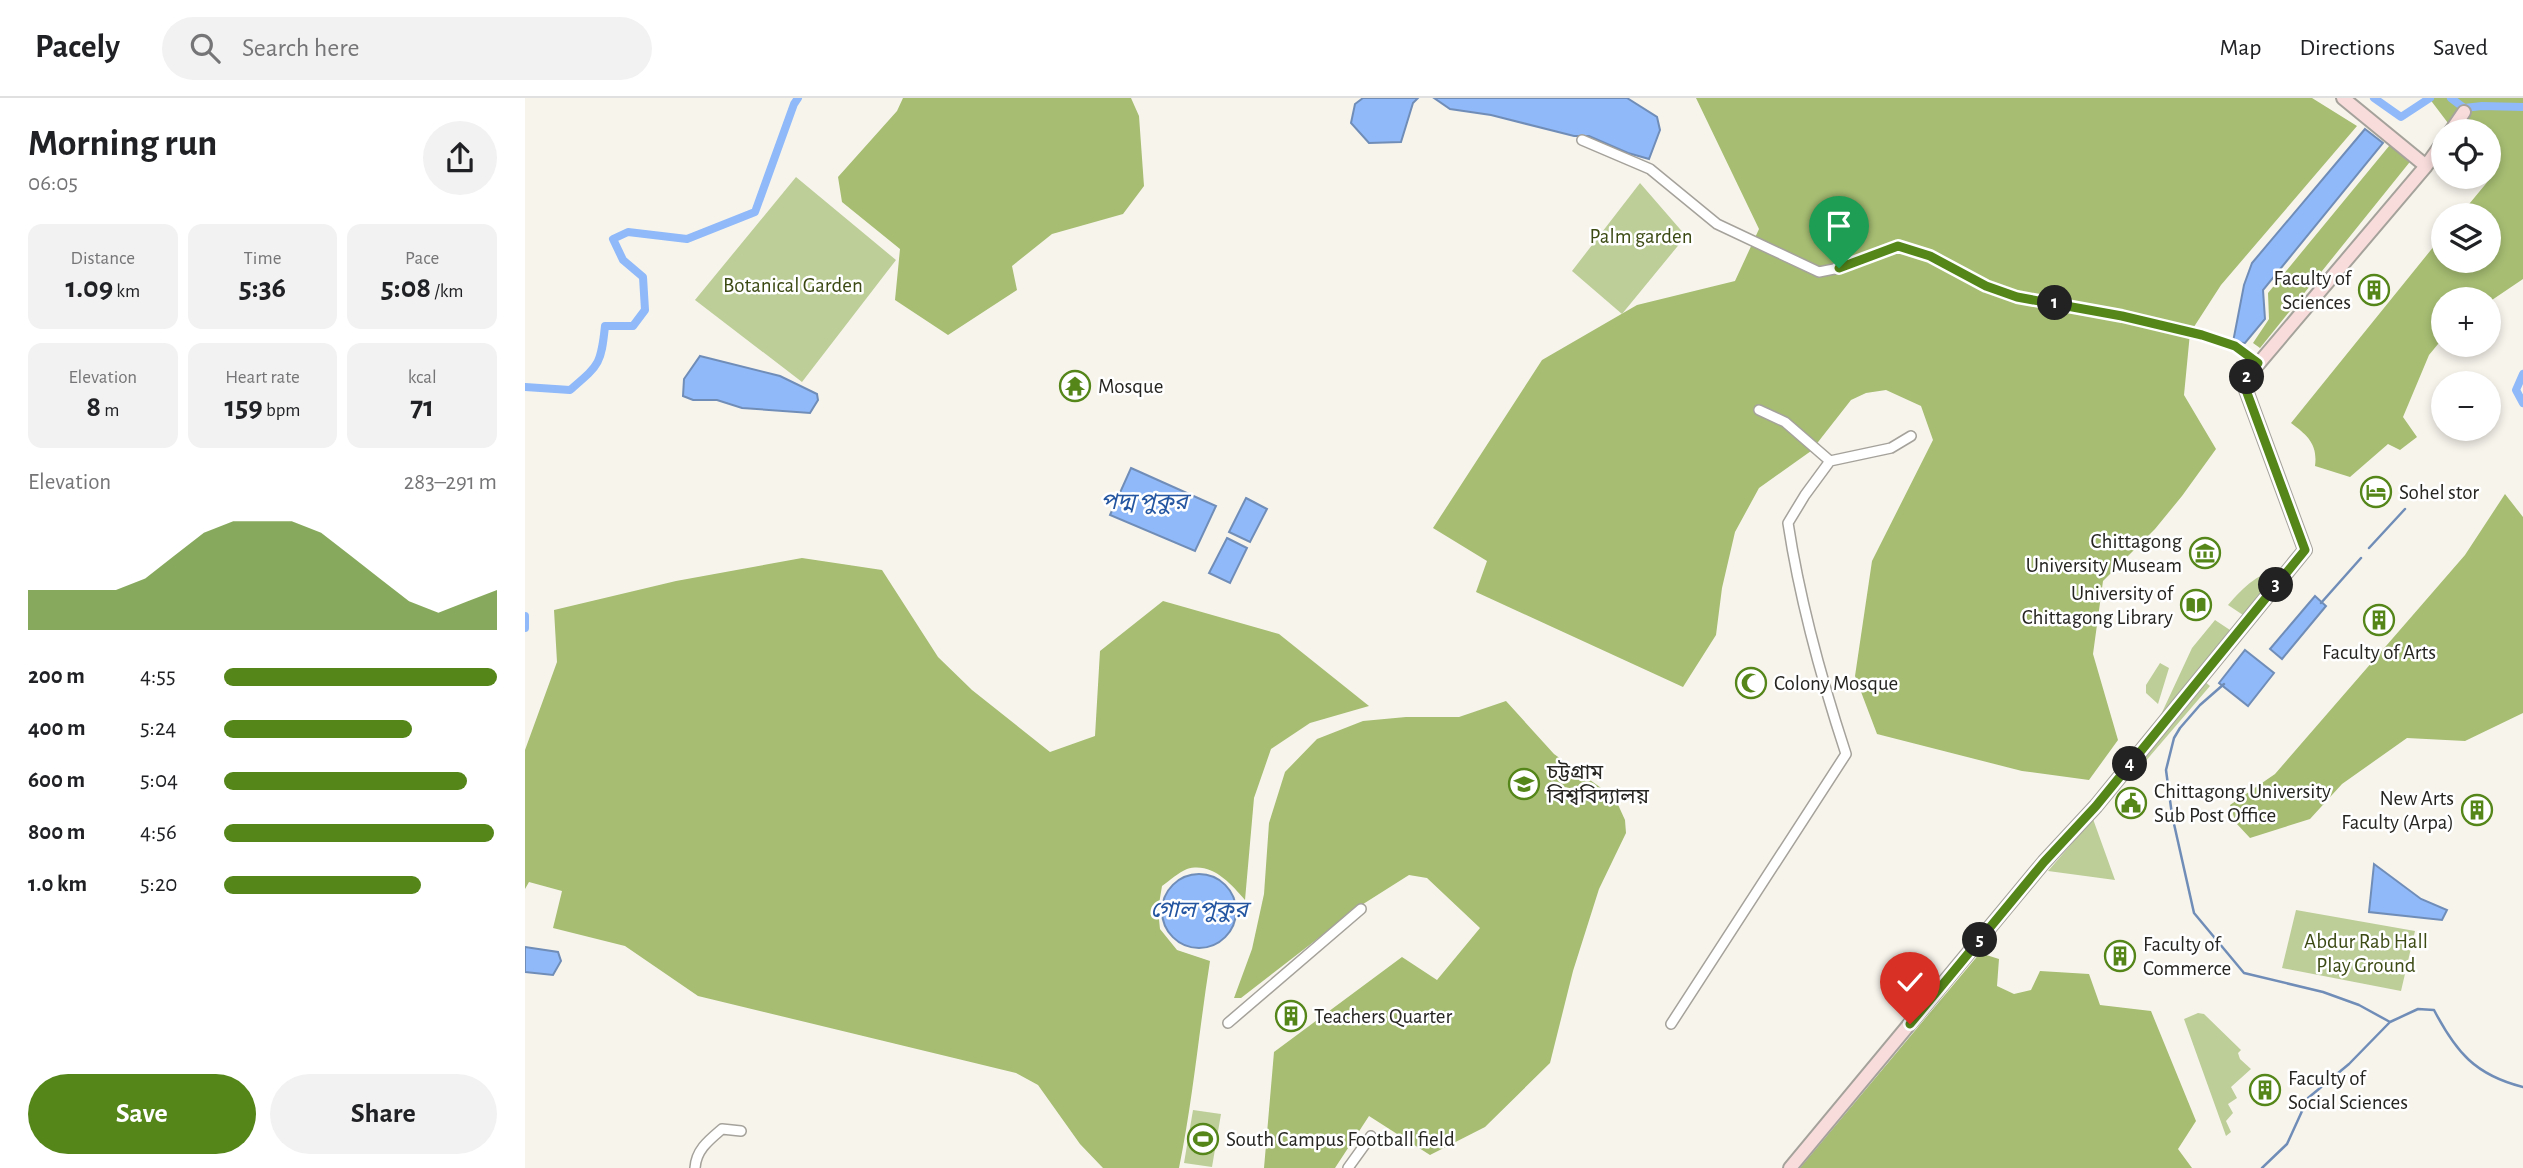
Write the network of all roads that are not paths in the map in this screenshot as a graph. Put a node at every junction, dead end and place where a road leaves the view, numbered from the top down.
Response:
1 (2343, 98) edge
2 (2465, 112) dead end
3 (2460, 119) edge
4 (1582, 140) dead end
5 (2431, 159) edge
6 (2426, 166) junction
7 (2258, 363) junction
8 (1759, 410) dead end
9 (1911, 436) dead end
10 (1830, 461) junction
11 (1361, 909) dead end
12 (1228, 1023) dead end
13 (1671, 1024) dead end
14 (741, 1131) dead end
15 (1371, 1136) dead end
16 (695, 1168) edge
17 (1348, 1168) edge
18 (1790, 1168) edge

1 - 6 street
2 - 3 street
4 - 7 street
5 - 6 street
6 - 7 street
7 - 18 street
8 - 10 street
9 - 10 street
10 - 13 street
11 - 12 street
14 - 16 street
15 - 17 street

